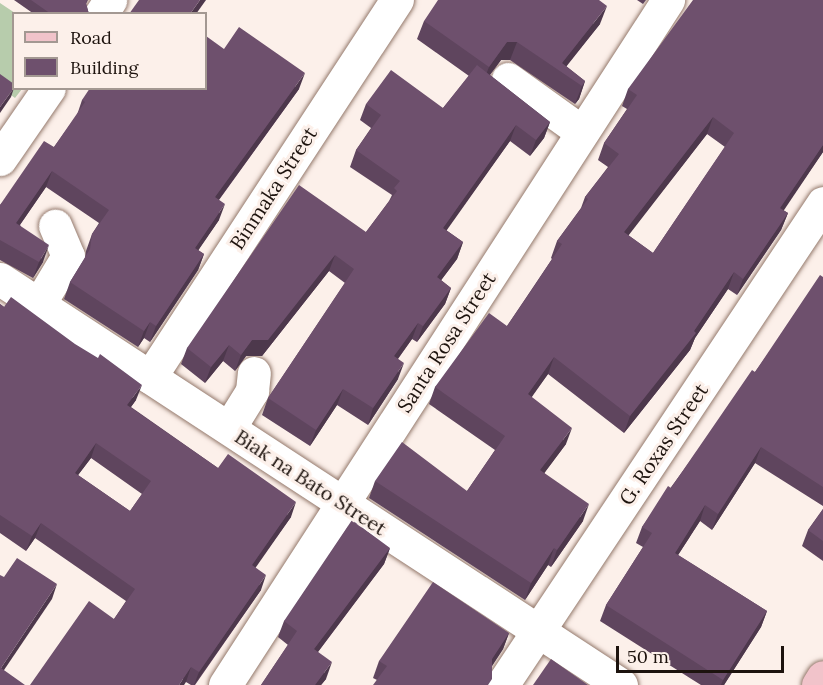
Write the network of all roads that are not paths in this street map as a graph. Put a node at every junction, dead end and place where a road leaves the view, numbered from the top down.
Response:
1 (397, 0) edge
2 (668, 0) edge
3 (508, 79) dead end
4 (48, 90) edge
5 (582, 132) junction
6 (0, 159) edge
7 (823, 203) edge
8 (55, 226) dead end
9 (0, 279) edge
10 (39, 304) junction
11 (254, 373) dead end
12 (150, 376) junction
13 (229, 428) junction
14 (343, 503) junction
15 (538, 630) junction
16 (823, 677) edge
17 (225, 685) edge
18 (502, 685) edge
19 (621, 685) edge
20 (818, 685) edge

1 - 12 street, Binmaka Street
2 - 5 street, Santa Rosa Street
3 - 5 street
4 - 6 street
5 - 14 street, Santa Rosa Street
7 - 15 street, G. Roxas Street
8 - 10 street
9 - 10 street, Biak na Bato Street
10 - 12 street, Biak na Bato Street
11 - 13 street
12 - 13 street, Biak na Bato Street
13 - 14 street, Biak na Bato Street
14 - 15 street, Biak na Bato Street
14 - 17 street, Santa Rosa Street
15 - 18 street, G. Roxas Street
15 - 19 street, Biak na Bato Street
16 - 20 main road

